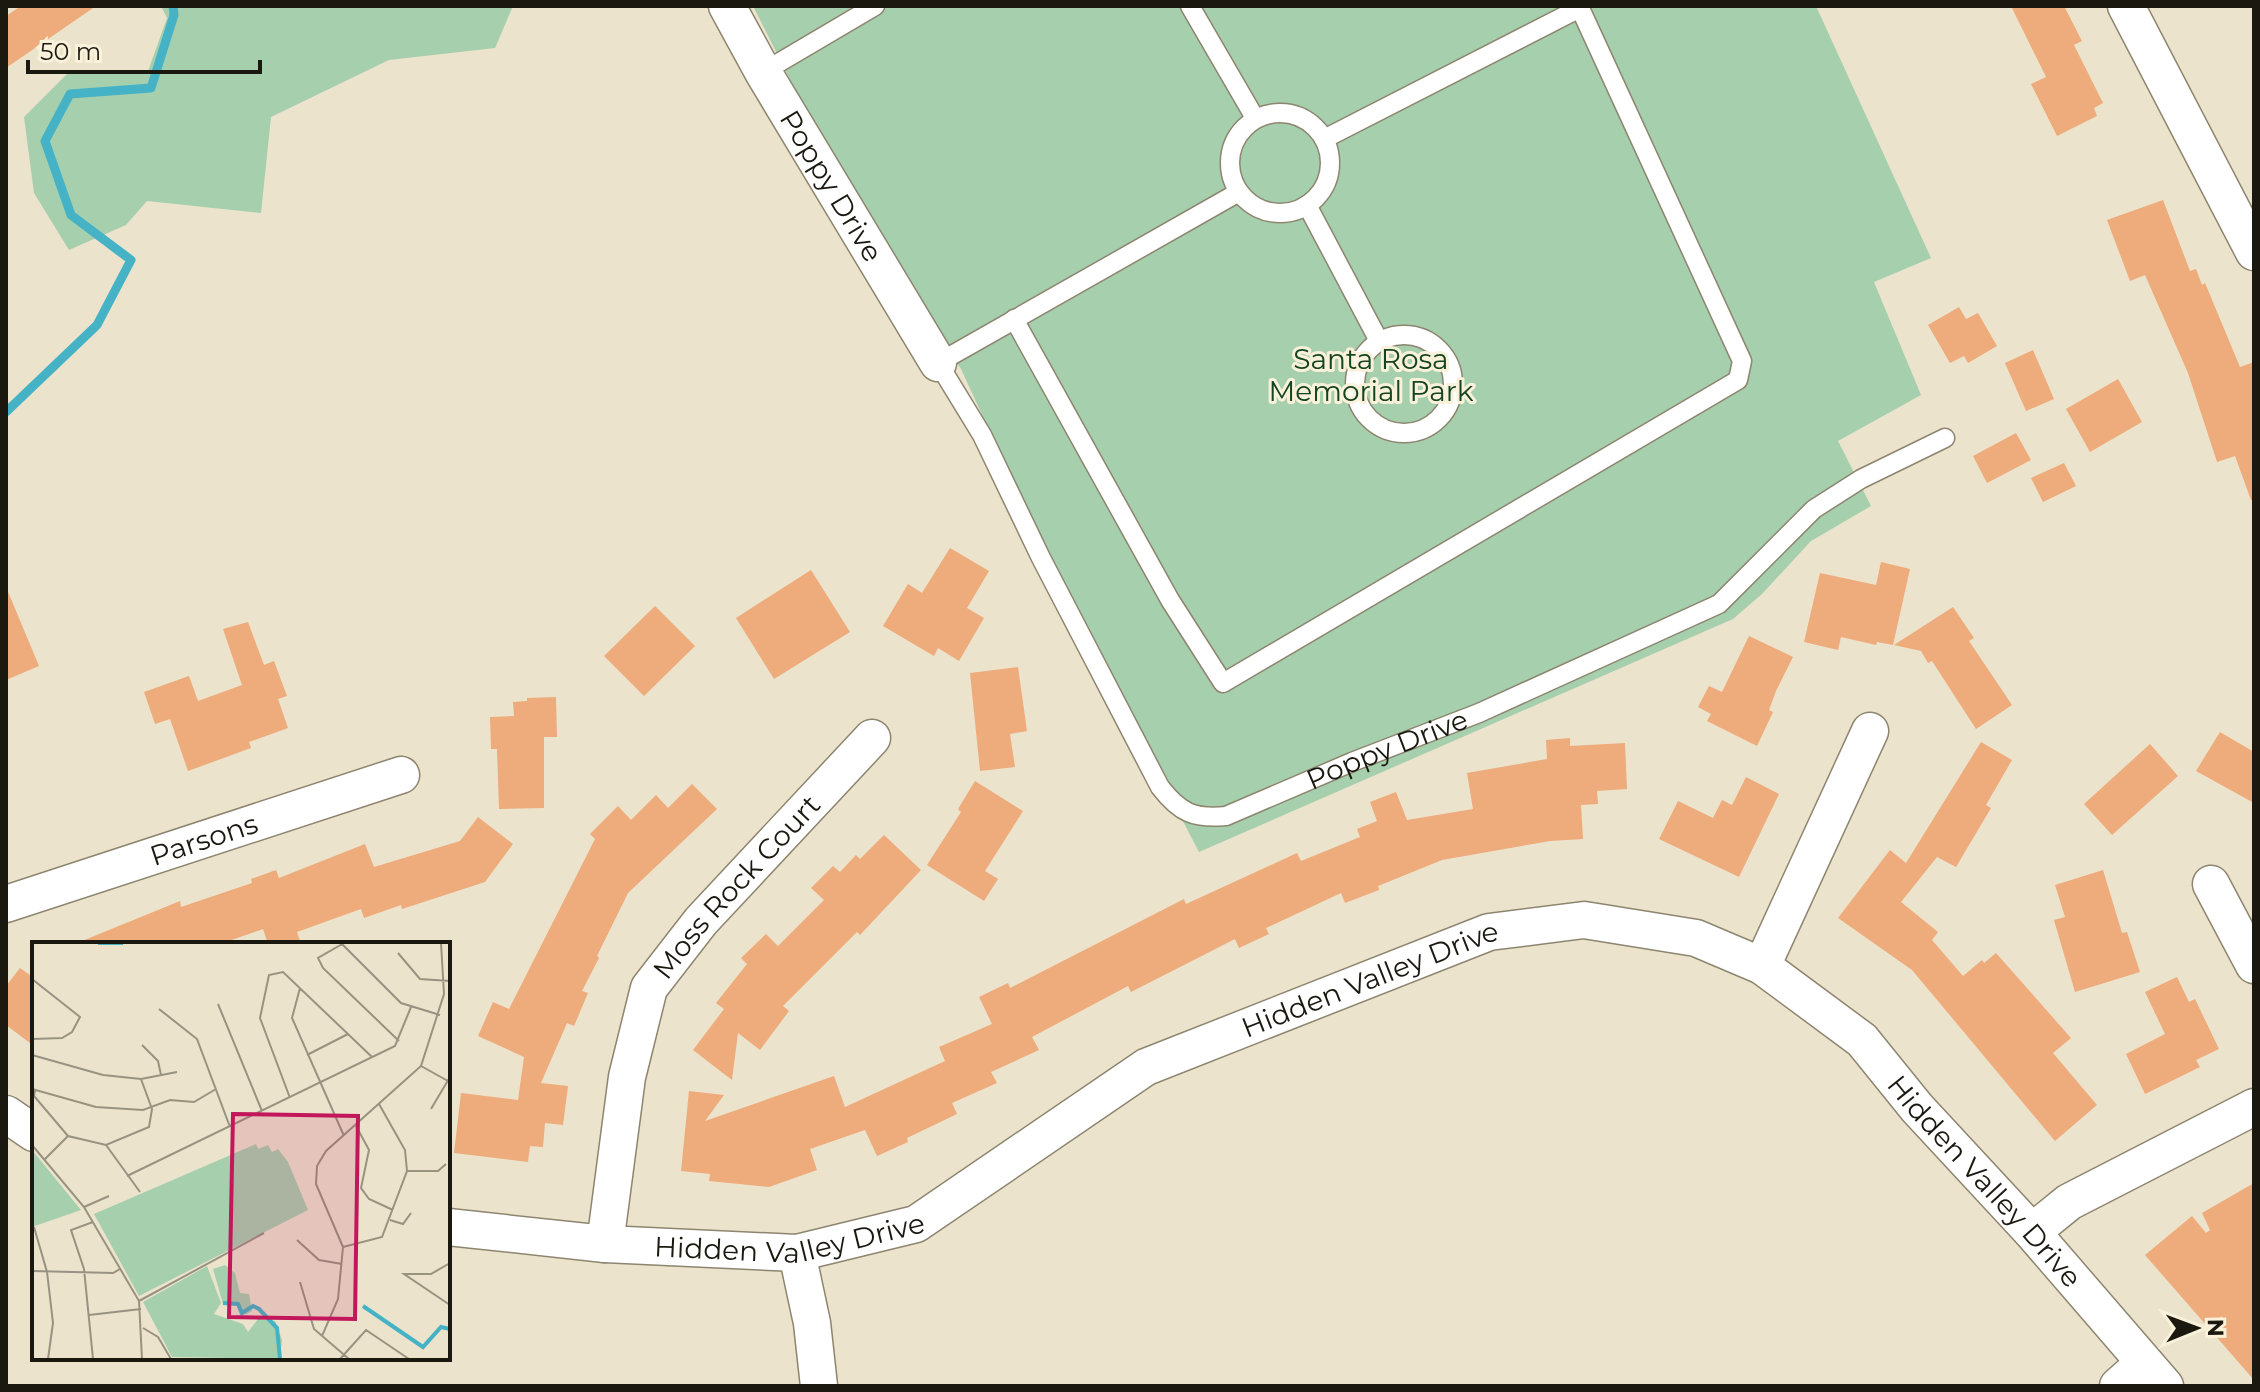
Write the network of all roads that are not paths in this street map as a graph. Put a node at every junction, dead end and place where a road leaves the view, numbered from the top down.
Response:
1 (727, 6) edge
2 (875, 6) edge
3 (1190, 6) edge
4 (2126, 6) edge
5 (1580, 7) edge
6 (763, 72) junction
7 (1255, 118) junction
8 (1324, 139) junction
9 (1239, 192) junction
10 (1307, 205) junction
11 (2254, 252) edge
12 (1014, 319) junction
13 (1379, 341) junction
14 (938, 363) junction
15 (1945, 438) dead end
16 (1870, 731) dead end
17 (872, 738) dead end
18 (401, 775) dead end
19 (2211, 884) dead end
20 (6, 904) edge
21 (2254, 965) edge
22 (1762, 966) junction
23 (2254, 1107) edge
24 (6, 1114) edge
25 (32, 1132) edge
26 (450, 1227) edge
27 (2032, 1232) junction
28 (605, 1244) junction
29 (797, 1253) junction
30 (2142, 1378) edge
31 (819, 1386) edge

1 - 6 street, Poppy Drive
2 - 6 lane
3 - 7 lane
4 - 11 street
5 - 8 lane
5 - 12 lane
6 - 14 street, Poppy Drive
7 - 8 lane
7 - 9 lane
8 - 10 lane
9 - 10 lane
9 - 12 lane
10 - 13 lane
12 - 14 lane
13 - 13 lane
14 - 15 lane, Poppy Drive
16 - 22 street
17 - 28 street, Moss Rock Court
18 - 20 street, Parsons
19 - 21 street
22 - 27 street, Hidden Valley Drive
22 - 29 street, Hidden Valley Drive
23 - 27 street
24 - 25 street
26 - 28 street, Hidden Valley Drive
27 - 30 street, Hidden Valley Drive
28 - 29 street, Hidden Valley Drive
29 - 31 street

